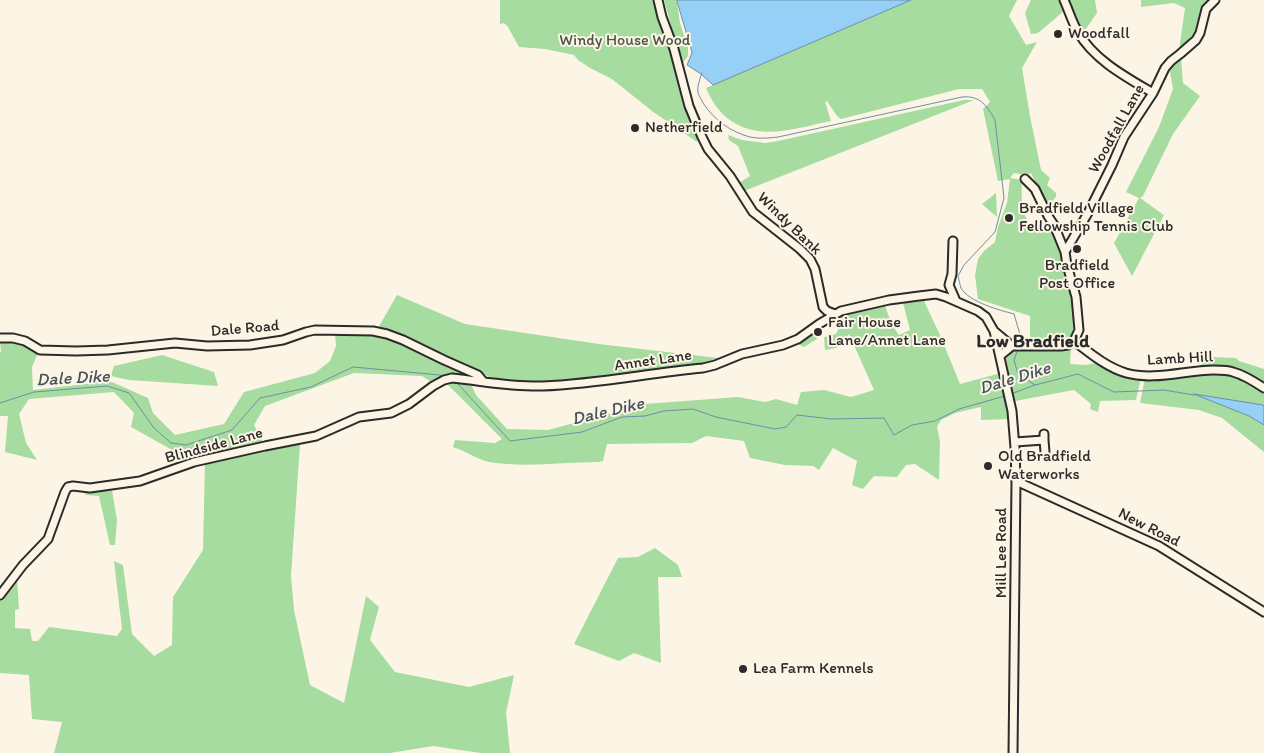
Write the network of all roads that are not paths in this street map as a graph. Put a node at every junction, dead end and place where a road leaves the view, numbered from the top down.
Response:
1 (658, 0) edge
2 (1064, 0) edge
3 (1214, 0) edge
4 (1153, 93) junction
5 (1025, 179) dead end
6 (953, 240) dead end
7 (1065, 252) junction
8 (948, 285) junction
9 (936, 294) junction
10 (956, 301) junction
11 (823, 307) junction
12 (835, 314) junction
13 (821, 323) junction
14 (994, 331) junction
15 (0, 338) edge
16 (1074, 341) junction
17 (1013, 346) junction
18 (1001, 355) junction
19 (482, 381) junction
20 (1264, 388) edge
21 (1015, 442) junction
22 (1045, 452) dead end
23 (1016, 481) junction
24 (0, 595) edge
25 (1264, 612) edge
26 (1014, 753) edge

1 - 11 street, Windy Bank
2 - 4 street
3 - 4 street, Woodfall Lane
4 - 7 street, Woodfall Lane
5 - 7 street
6 - 8 street
7 - 16 street
8 - 9 street
8 - 10 street
9 - 10 street
9 - 12 street, Annet Lane
10 - 14 street
11 - 12 street
11 - 13 street, Windy Bank
12 - 13 street, Annet Lane
13 - 19 street, Annet Lane
14 - 17 street
14 - 18 street, Mill Lee Road
15 - 19 street, Dale Road
16 - 17 street
16 - 20 street, Lamb Hill
17 - 18 street
18 - 21 street, Mill Lee Road
19 - 24 street, Blindside Lane
21 - 22 street
21 - 23 street, Mill Lee Road
23 - 25 street, New Road
23 - 26 street, Mill Lee Road

